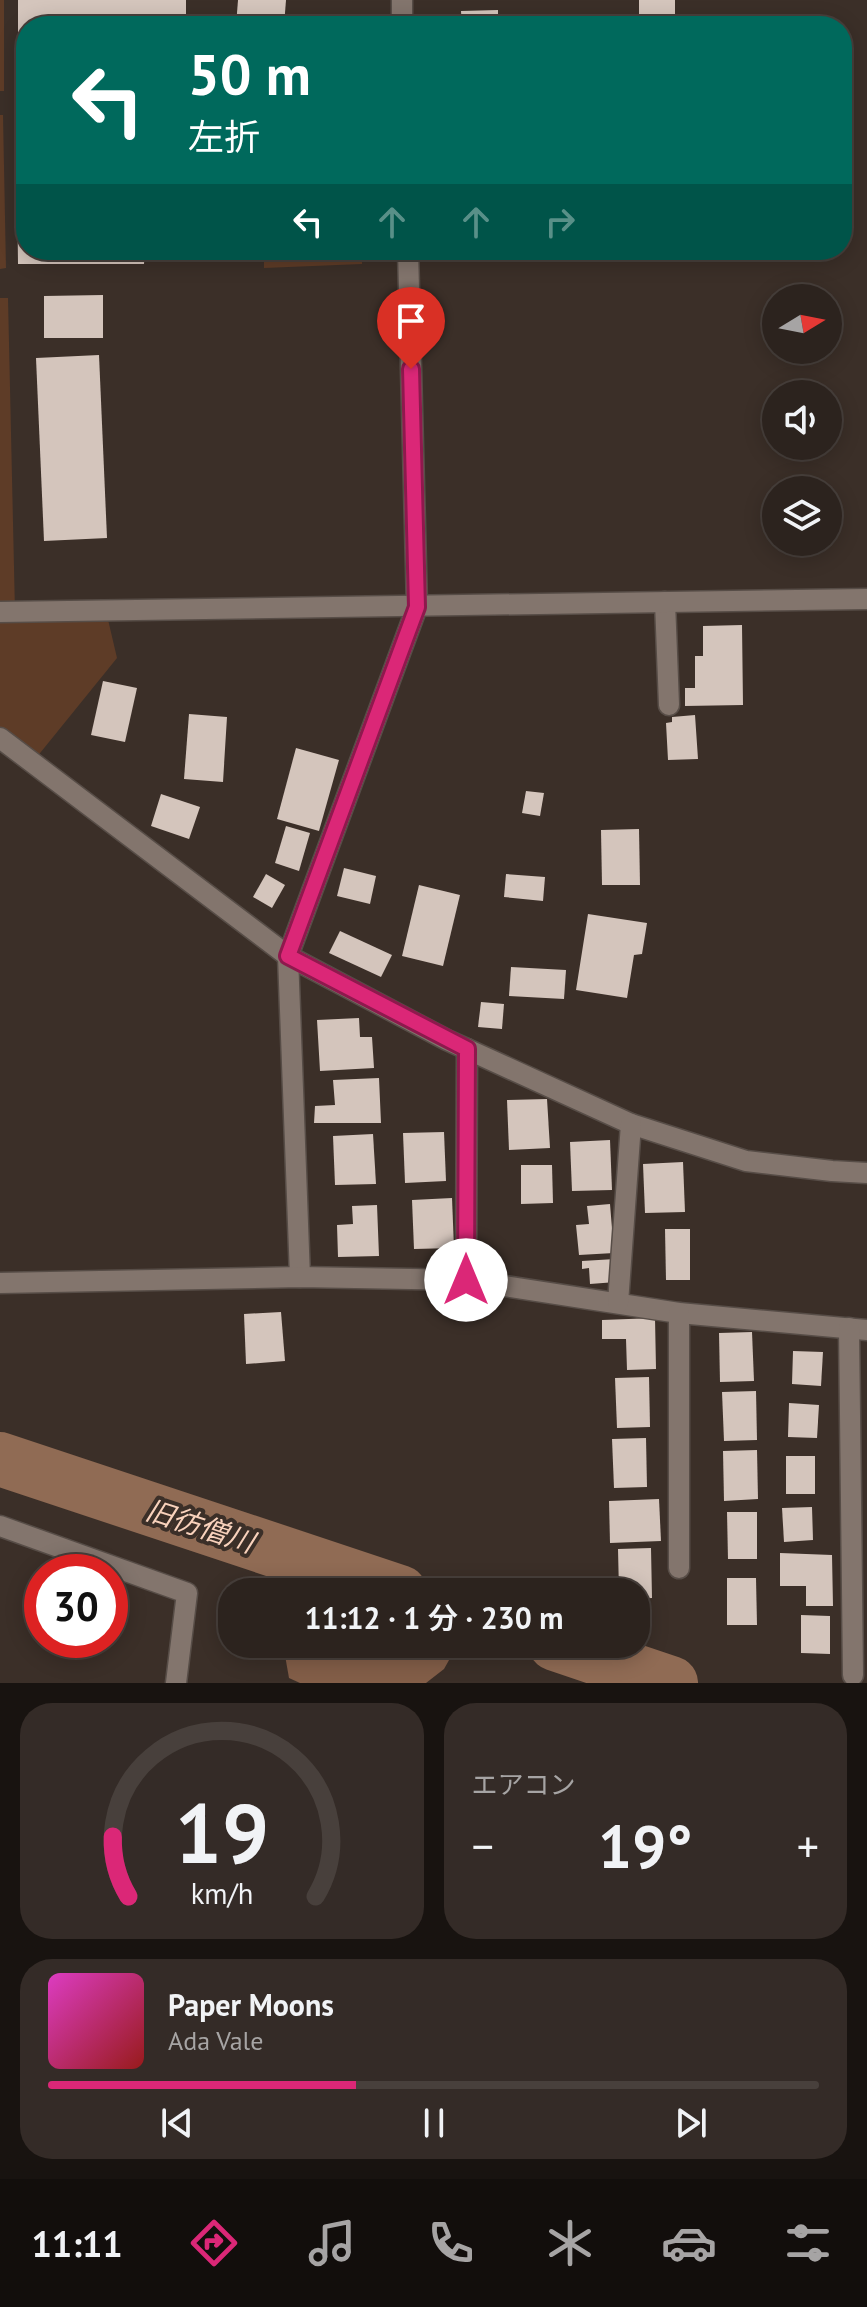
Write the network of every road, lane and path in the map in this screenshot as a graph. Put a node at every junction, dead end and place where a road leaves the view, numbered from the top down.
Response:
1 (408, 260) edge
2 (867, 599) edge
3 (665, 602) junction
4 (417, 607) junction
5 (0, 612) edge
6 (669, 705) dead end
7 (0, 738) edge
8 (288, 956) junction
9 (467, 1049) junction
10 (631, 1124) junction
11 (867, 1173) edge
12 (300, 1277) junction
13 (466, 1280) junction
14 (0, 1283) edge
15 (618, 1303) junction
16 (679, 1313) junction
17 (858, 1329) edge
18 (0, 1526) edge
19 (679, 1568) dead end
20 (853, 1675) dead end
21 (176, 1683) edge

1 - 4 street
2 - 3 street
3 - 4 street
3 - 6 street
4 - 5 street
4 - 8 street
7 - 8 street
8 - 9 street
8 - 12 street
9 - 10 street
9 - 13 street
10 - 11 street
10 - 15 street
12 - 13 street
12 - 14 street
13 - 15 street
15 - 16 street
16 - 17 street
16 - 19 street
17 - 20 street
18 - 21 street

